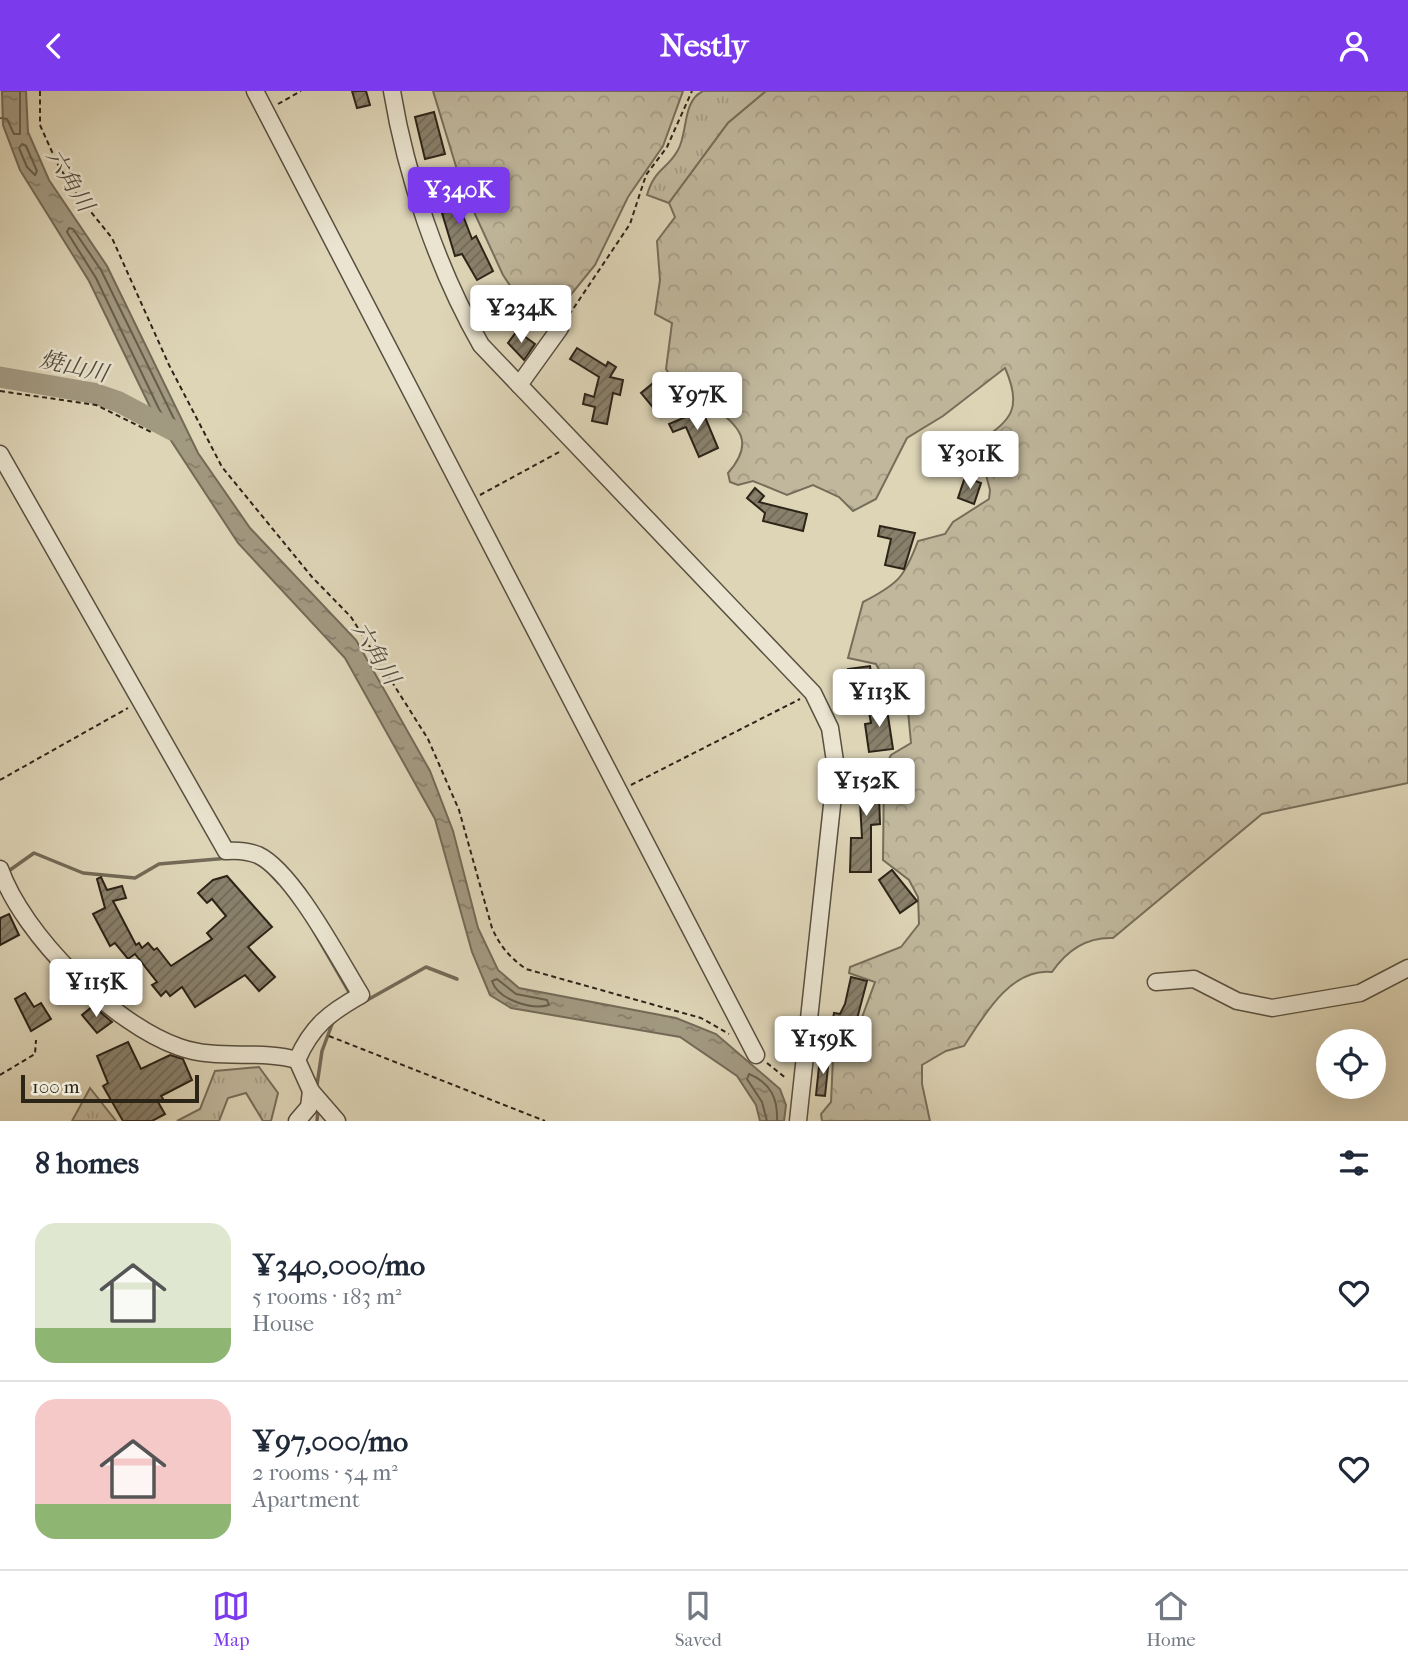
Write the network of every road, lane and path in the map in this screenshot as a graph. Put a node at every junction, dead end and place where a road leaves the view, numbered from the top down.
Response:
1 (40, 91) edge
2 (255, 91) edge
3 (302, 91) edge
4 (392, 91) edge
5 (692, 91) edge
6 (265, 111) junction
7 (560, 328) joint
8 (519, 385) junction
9 (0, 391) edge
10 (151, 432) dead end
11 (575, 444) junction
12 (0, 454) edge
13 (469, 500) junction
14 (813, 693) junction
15 (141, 701) junction
16 (0, 780) edge
17 (617, 792) junction
18 (0, 869) edge
19 (1408, 968) edge
20 (1156, 982) dead end
21 (332, 1038) dead end
22 (36, 1039) dead end
23 (737, 1041) dead end
24 (756, 1055) joint
25 (297, 1061) junction
26 (0, 1075) edge
27 (311, 1091) junction
28 (802, 1091) junction
29 (297, 1121) edge
30 (337, 1121) edge
31 (545, 1121) edge
32 (798, 1121) edge

1 - 23 path
2 - 6 street
3 - 6 path
4 - 8 street
5 - 7 path
6 - 13 street
7 - 8 street
8 - 11 street
9 - 10 path
11 - 13 path
11 - 14 street
12 - 15 street
13 - 17 street
14 - 17 path
14 - 28 street
15 - 16 path
15 - 25 street
17 - 24 street
18 - 25 street
19 - 20 street
21 - 31 path
22 - 26 path
24 - 28 path
25 - 27 street
27 - 29 street
27 - 30 street
28 - 32 street

